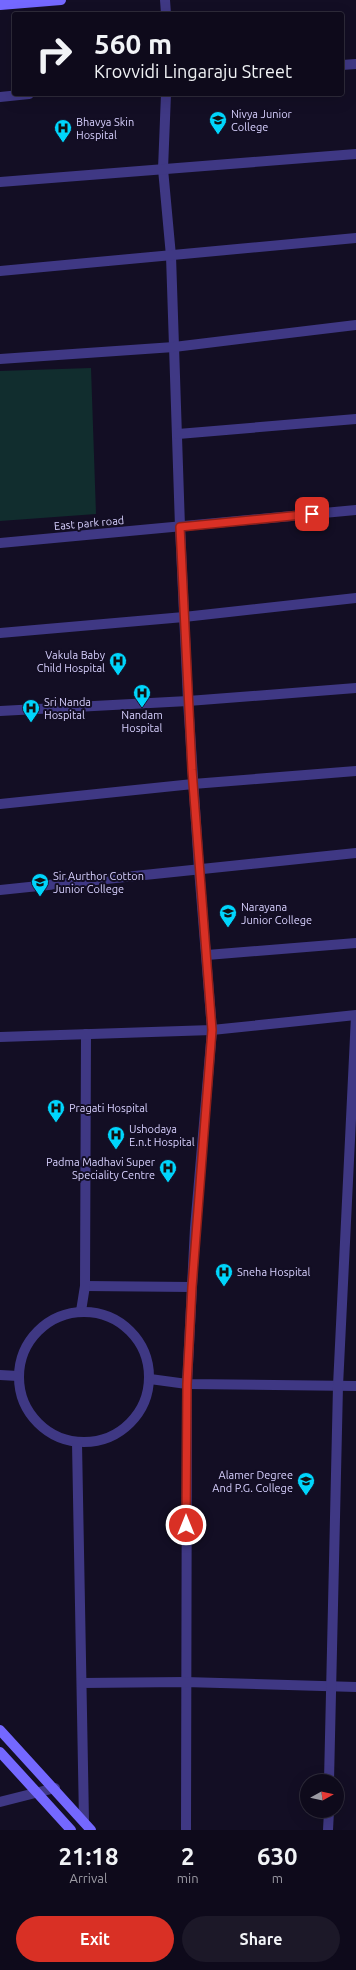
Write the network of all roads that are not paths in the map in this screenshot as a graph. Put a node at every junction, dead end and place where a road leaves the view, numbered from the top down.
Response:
1 (55, 0) edge
2 (61, 0) edge
3 (166, 0) edge
4 (0, 5) edge
5 (166, 12) edge
6 (356, 64) edge
7 (344, 66) edge
8 (12, 96) edge
9 (166, 96) edge
10 (0, 97) edge
11 (356, 154) edge
12 (163, 169) junction
13 (0, 182) edge
14 (356, 238) edge
15 (170, 256) junction
16 (0, 271) edge
17 (356, 325) edge
18 (174, 347) junction
19 (0, 358) edge
20 (356, 419) edge
21 (178, 434) junction
22 (356, 510) edge
23 (180, 527) junction
24 (0, 543) edge
25 (356, 598) edge
26 (184, 617) junction
27 (0, 632) edge
28 (356, 688) edge
29 (188, 701) junction
30 (0, 711) edge
31 (356, 771) edge
32 (193, 784) junction
33 (0, 804) edge
34 (356, 853) edge
35 (199, 869) junction
36 (0, 890) edge
37 (356, 943) edge
38 (207, 955) junction
39 (356, 1016) edge
40 (212, 1030) junction
41 (86, 1034) junction
42 (0, 1037) edge
43 (85, 1286) junction
44 (192, 1287) junction
45 (81, 1311) junction
46 (0, 1375) edge
47 (18, 1376) junction
48 (150, 1379) junction
49 (187, 1384) junction
50 (338, 1386) junction
51 (356, 1386) edge
52 (76, 1443) junction
53 (185, 1682) junction
54 (82, 1684) junction
55 (331, 1686) junction
56 (356, 1686) edge
57 (0, 1730) edge
58 (0, 1752) edge
59 (329, 1774) edge
60 (55, 1788) junction
61 (38, 1793) junction
62 (0, 1802) edge
63 (329, 1818) edge
64 (84, 1821) junction
65 (71, 1830) edge
66 (91, 1830) edge
67 (186, 1830) edge
68 (328, 1830) edge

1 - 2 main road
1 - 4 main road
3 - 5 street
6 - 7 street
8 - 10 street
9 - 12 street
11 - 12 street
12 - 13 street
12 - 15 street
14 - 15 street
15 - 16 street
15 - 18 street
17 - 18 street
18 - 19 street
18 - 21 street
20 - 21 street
21 - 23 street
22 - 23 street, East park road
23 - 24 street, East park road
23 - 26 street
25 - 26 street
26 - 27 street
26 - 29 street
28 - 29 street
29 - 30 street
29 - 32 street
31 - 32 street
32 - 33 street
32 - 35 street
34 - 35 street
35 - 36 street
35 - 38 street
37 - 38 street
38 - 40 street
39 - 40 street
39 - 50 street
40 - 41 street
40 - 44 street
41 - 42 street
41 - 43 street
43 - 44 street
43 - 45 street
44 - 49 street
45 - 47 street
45 - 48 street
46 - 47 street
47 - 52 street
48 - 49 street
48 - 52 street
49 - 50 street
49 - 53 street
50 - 51 street
50 - 55 street
52 - 54 street
53 - 54 street
53 - 55 street
53 - 67 street
54 - 64 street
55 - 56 street
55 - 59 street
57 - 60 main road
58 - 61 main road
60 - 61 street
60 - 64 main road
61 - 62 street
61 - 65 main road
63 - 68 street
64 - 66 main road

